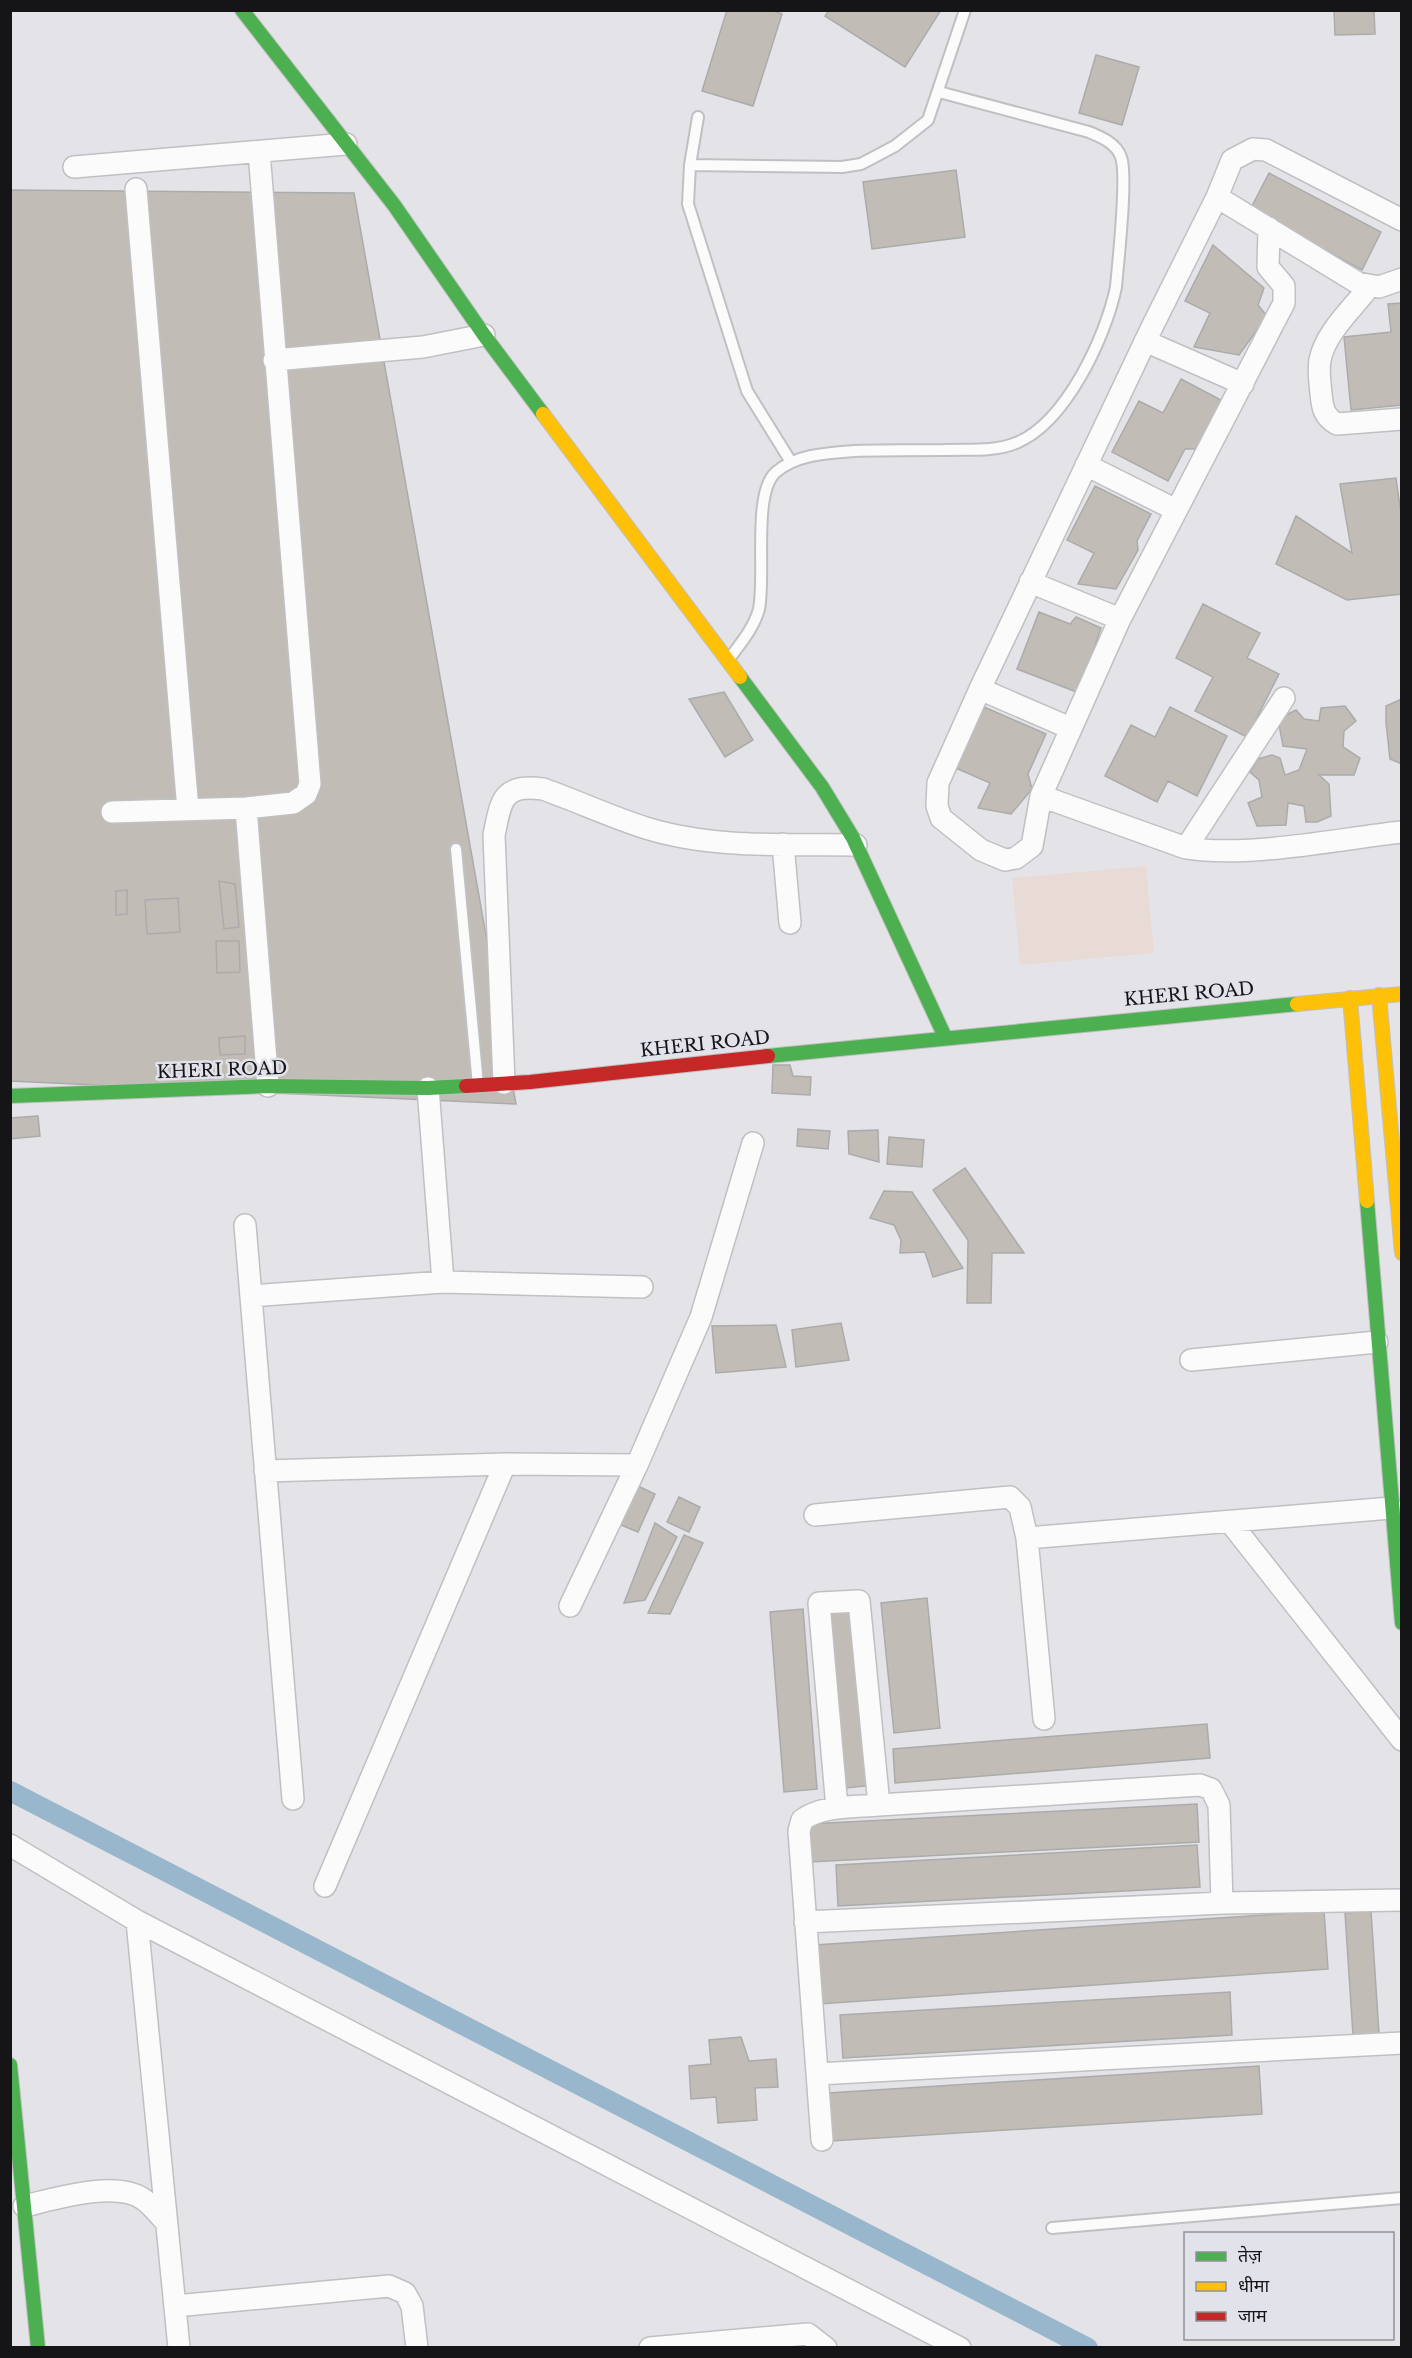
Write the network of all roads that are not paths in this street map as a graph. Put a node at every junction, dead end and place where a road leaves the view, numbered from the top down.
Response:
1 (242, 10) edge
2 (965, 10) edge
3 (939, 92) junction
4 (698, 117) dead end
5 (346, 144) junction
6 (259, 152) junction
7 (690, 165) junction
8 (74, 167) dead end
9 (136, 189) dead end
10 (1217, 197) junction
11 (1401, 220) edge
12 (1269, 228) junction
13 (1401, 279) edge
14 (1370, 287) junction
15 (484, 335) junction
16 (1145, 341) junction
17 (274, 360) junction
18 (1243, 384) junction
19 (1401, 419) edge
20 (791, 462) junction
21 (1086, 465) junction
22 (1176, 510) junction
23 (1030, 582) junction
24 (1120, 619) junction
25 (729, 659) junction
26 (980, 689) junction
27 (1284, 698) dead end
28 (1070, 728) junction
29 (1041, 796) junction
30 (246, 808) junction
31 (188, 810) junction
32 (112, 812) dead end
33 (1401, 832) edge
34 (783, 844) junction
35 (856, 845) junction
36 (1186, 848) junction
37 (456, 849) dead end
38 (790, 923) dead end
39 (1401, 994) edge
40 (1379, 995) junction
41 (1350, 998) junction
42 (945, 1036) junction
43 (504, 1083) junction
44 (478, 1085) junction
45 (268, 1086) junction
46 (428, 1088) junction
47 (10, 1096) edge
48 (753, 1143) dead end
49 (245, 1226) dead end
50 (1401, 1253) edge
51 (443, 1282) junction
52 (642, 1287) dead end
53 (251, 1296) junction
54 (1377, 1342) junction
55 (1191, 1360) dead end
56 (505, 1464) junction
57 (637, 1465) junction
58 (266, 1471) junction
59 (1391, 1508) junction
60 (815, 1515) dead end
61 (1230, 1522) junction
62 (1027, 1538) junction
63 (1400, 1590) edge
64 (570, 1606) dead end
65 (1401, 1623) edge
66 (1044, 1719) dead end
67 (1401, 1740) edge
68 (293, 1799) dead end
69 (879, 1805) junction
70 (837, 1808) junction
71 (10, 1845) edge
72 (325, 1886) dead end
73 (1401, 1900) edge
74 (1222, 1903) junction
75 (137, 1921) junction
76 (805, 1922) junction
77 (1401, 2043) edge
78 (10, 2065) edge
79 (817, 2074) junction
80 (822, 2140) dead end
81 (1401, 2198) edge
82 (24, 2206) junction
83 (166, 2222) junction
84 (1052, 2228) dead end
85 (175, 2306) junction
86 (678, 2346) edge
87 (38, 2348) edge
88 (179, 2348) edge
89 (417, 2348) edge
90 (650, 2348) edge
91 (826, 2348) edge
92 (960, 2348) edge

1 - 5 street
2 - 3 lane
3 - 7 lane
3 - 20 lane
4 - 7 lane
5 - 6 street
5 - 15 street
6 - 8 street
6 - 17 street
7 - 20 lane
9 - 31 street
10 - 11 street
10 - 12 street
10 - 16 street
12 - 14 street
12 - 18 street
13 - 14 street
14 - 19 street
15 - 17 street
15 - 25 street
16 - 18 street
16 - 21 street
17 - 30 street
18 - 22 street
20 - 25 lane
21 - 22 street
21 - 23 street
22 - 24 street
23 - 24 street
23 - 26 street
24 - 28 street
25 - 35 street
26 - 28 street
26 - 29 street
27 - 36 street
28 - 29 street
29 - 36 street
30 - 31 street
30 - 45 street
31 - 32 street
33 - 36 street
34 - 35 street
34 - 38 street
34 - 43 street
35 - 42 street
37 - 44 lane
39 - 40 street, KHERI ROAD
40 - 41 street, KHERI ROAD
40 - 50 street
41 - 42 street, KHERI ROAD
41 - 54 street
42 - 43 street, KHERI ROAD
43 - 44 street, KHERI ROAD
44 - 46 street, KHERI ROAD
45 - 46 street, KHERI ROAD
45 - 47 street, KHERI ROAD
46 - 51 street
48 - 57 street
49 - 53 street
51 - 52 street
51 - 53 street
53 - 58 street
54 - 55 street
54 - 59 street
56 - 57 street
56 - 58 street
56 - 72 street
57 - 64 street
58 - 68 street
59 - 61 street
59 - 63 street
60 - 62 street
61 - 62 street
61 - 67 street
62 - 66 street
63 - 65 street
69 - 70 street
69 - 70 street
69 - 74 street
70 - 76 street
71 - 75 street
73 - 74 street
74 - 76 street
75 - 83 street
75 - 92 street
76 - 79 street
77 - 79 street
78 - 82 street
79 - 80 street
81 - 84 lane
82 - 83 street
82 - 87 street
83 - 85 street
85 - 88 street
85 - 89 street
86 - 90 street
86 - 91 street

